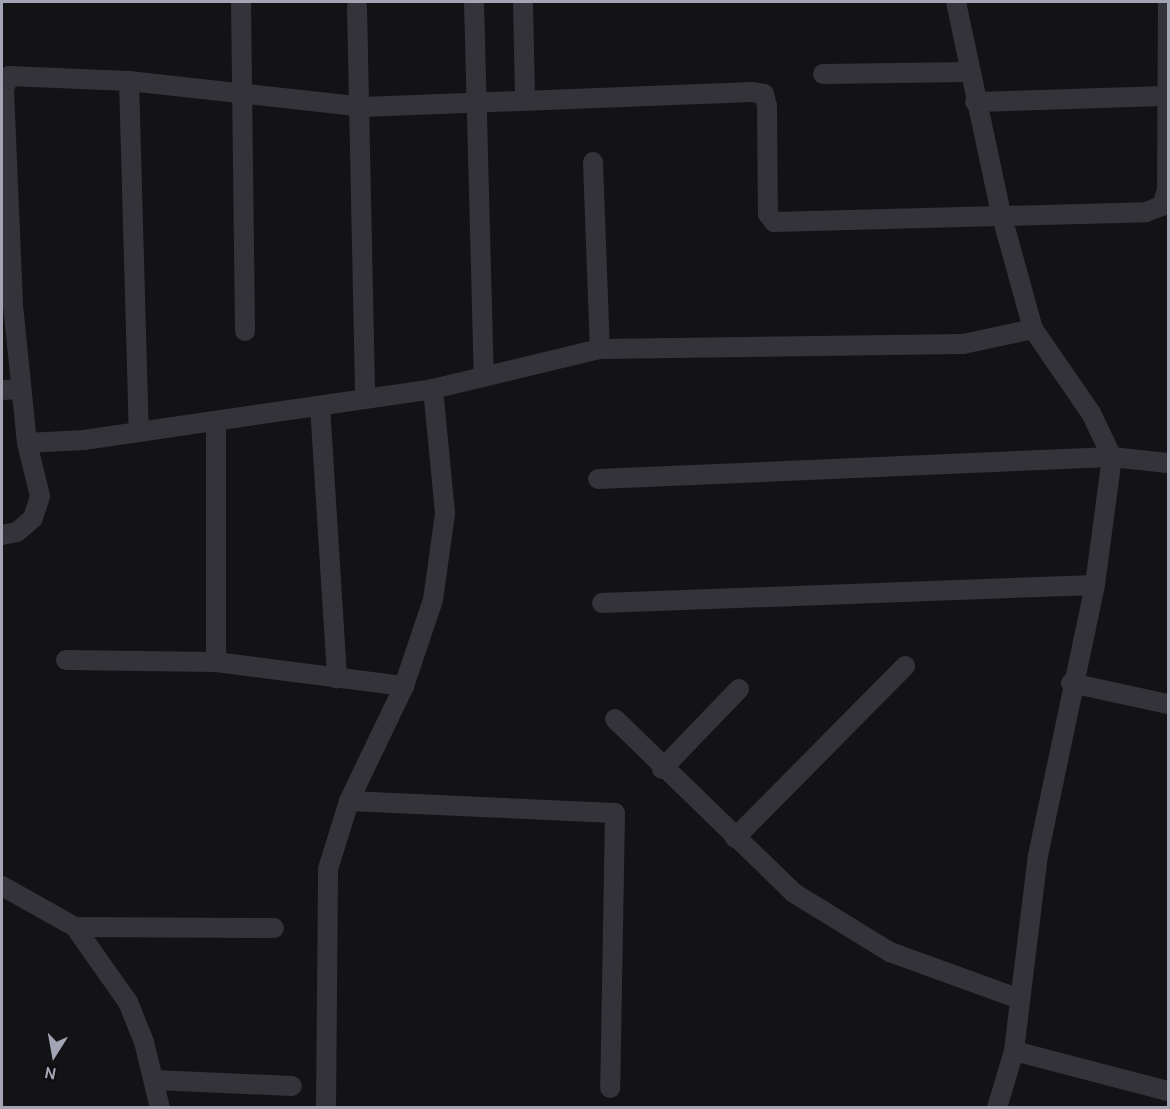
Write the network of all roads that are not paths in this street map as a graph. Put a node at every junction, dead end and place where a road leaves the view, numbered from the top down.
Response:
1 (241, 2) edge
2 (474, 2) edge
3 (523, 2) edge
4 (956, 2) edge
5 (1168, 2) edge
6 (357, 7) dead end
7 (968, 72) junction
8 (823, 74) dead end
9 (129, 81) junction
10 (245, 93) junction
11 (1164, 96) junction
12 (525, 99) junction
13 (479, 100) junction
14 (975, 102) junction
15 (363, 107) junction
16 (593, 162) dead end
17 (5, 187) edge
18 (1001, 213) junction
19 (7, 304) edge
20 (1033, 329) junction
21 (245, 331) dead end
22 (600, 349) junction
23 (484, 375) junction
24 (434, 389) junction
25 (11, 390) edge
26 (365, 399) junction
27 (320, 406) junction
28 (216, 422) junction
29 (139, 431) junction
30 (27, 443) junction
31 (1112, 457) junction
32 (1168, 463) edge
33 (598, 479) dead end
34 (2, 535) edge
35 (1095, 585) junction
36 (602, 603) dead end
37 (66, 660) dead end
38 (216, 662) junction
39 (905, 666) dead end
40 (337, 678) junction
41 (1071, 683) junction
42 (404, 686) junction
43 (739, 689) dead end
44 (1168, 704) edge
45 (615, 719) dead end
46 (662, 769) junction
47 (349, 801) junction
48 (735, 838) junction
49 (2, 886) edge
50 (75, 927) junction
51 (274, 928) dead end
52 (1020, 999) junction
53 (1014, 1051) junction
54 (155, 1080) junction
55 (292, 1086) dead end
56 (610, 1088) dead end
57 (1168, 1090) edge
58 (160, 1107) edge
59 (326, 1107) edge
60 (997, 1107) edge

1 - 10 street
2 - 13 street
3 - 12 street
4 - 7 street
5 - 11 street
6 - 15 street
7 - 8 street
7 - 14 street
9 - 10 street
9 - 17 street
9 - 29 street
10 - 15 street
10 - 21 street
11 - 14 street
11 - 18 street
12 - 13 street
12 - 18 street
13 - 15 street
13 - 23 street
14 - 18 street
15 - 26 street
16 - 22 street
17 - 19 street
18 - 20 street
19 - 25 street
20 - 22 street
20 - 31 street
22 - 23 street
23 - 24 street
24 - 26 street
24 - 42 street
25 - 30 street
26 - 27 street
27 - 28 street
27 - 40 street
28 - 29 street
28 - 38 street
29 - 30 street
30 - 34 street
31 - 32 street
31 - 33 street
31 - 35 street
35 - 36 street
35 - 41 street
37 - 38 street
38 - 40 street
39 - 48 street
40 - 42 street
41 - 44 street
41 - 52 street
42 - 47 street
43 - 46 street
45 - 46 street
46 - 48 street
47 - 56 street
47 - 59 street
48 - 52 street
49 - 50 street
50 - 51 street
50 - 54 street
52 - 53 street
53 - 57 street
53 - 60 street
54 - 55 street
54 - 58 street

